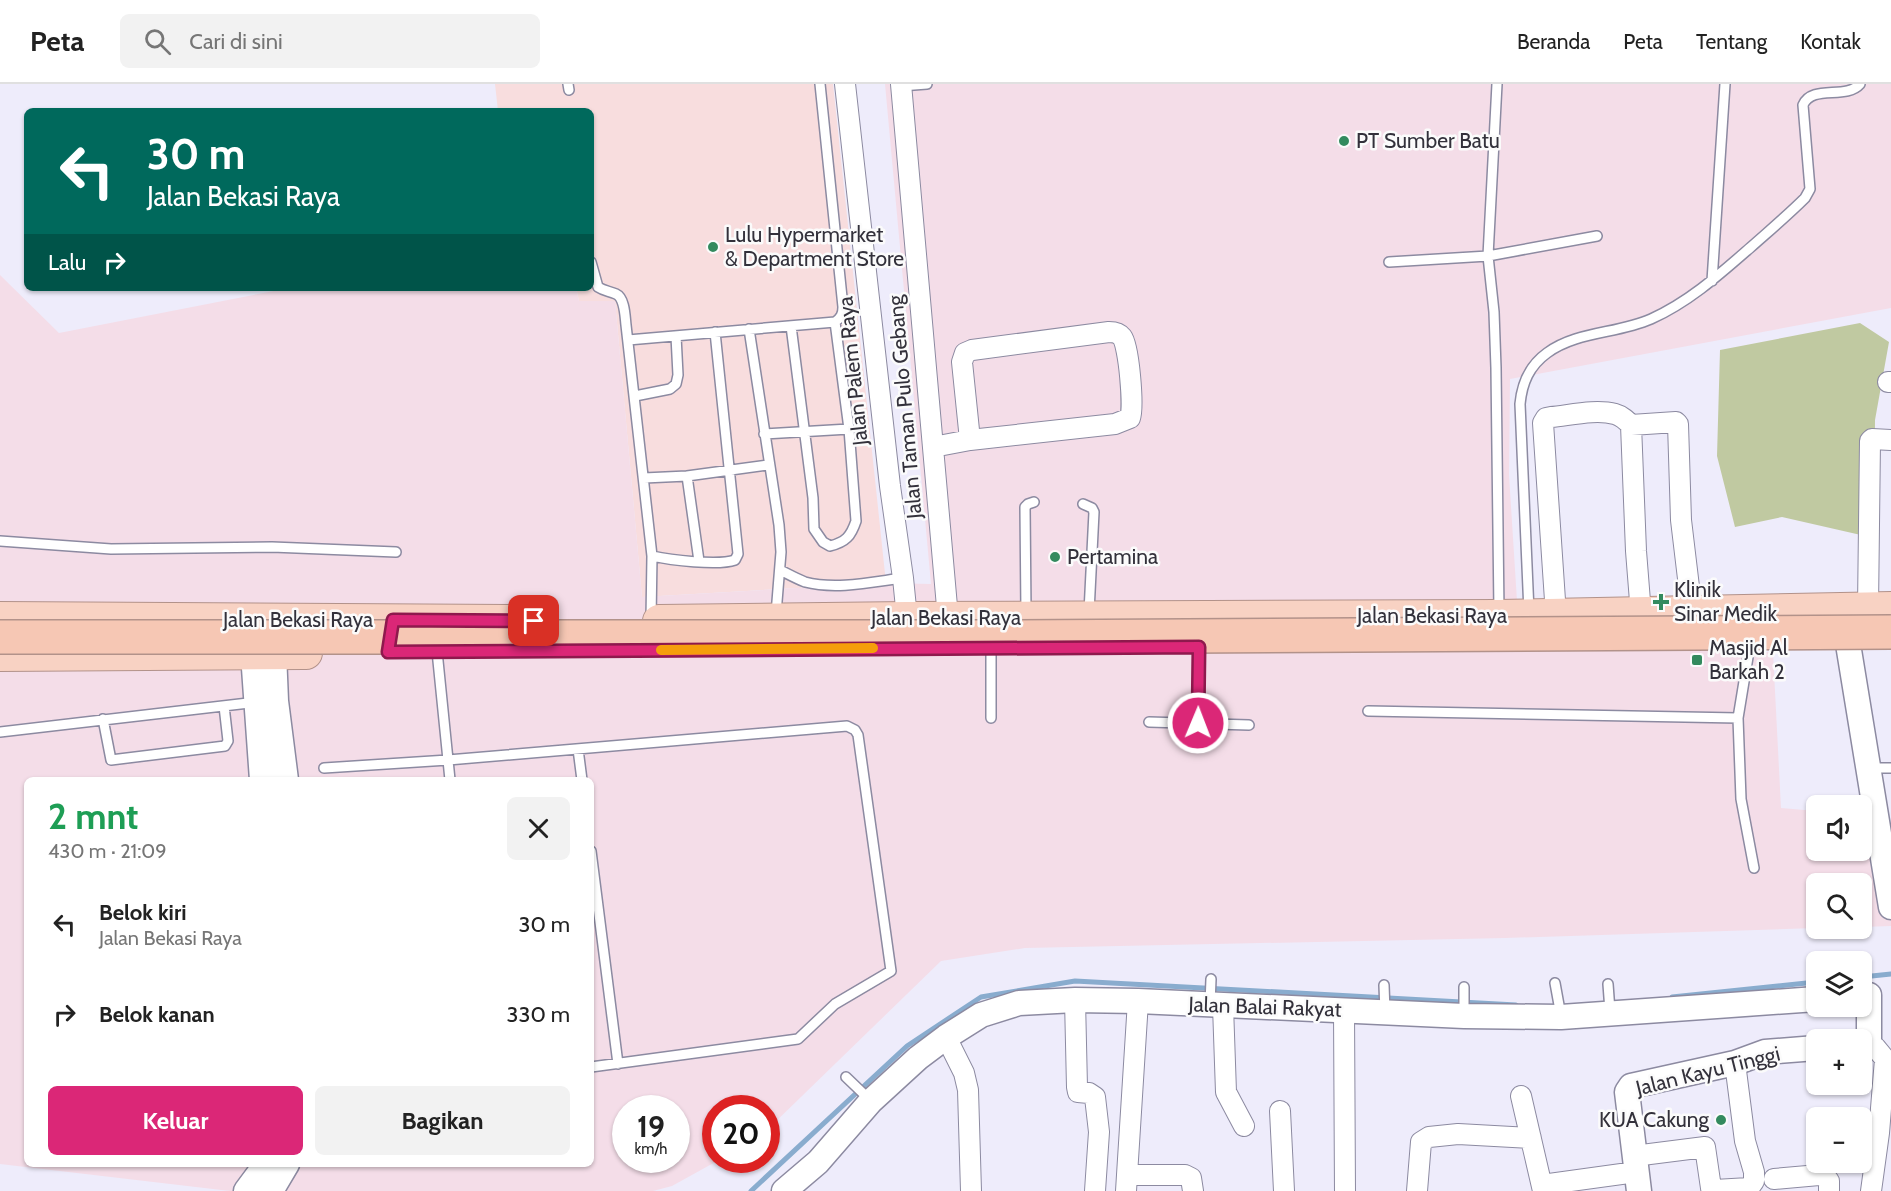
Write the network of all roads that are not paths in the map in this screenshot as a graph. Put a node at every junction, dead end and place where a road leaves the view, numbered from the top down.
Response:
1 (820, 84) edge
2 (845, 84) edge
3 (927, 84) edge
4 (1497, 84) edge
5 (1725, 84) edge
6 (1860, 84) edge
7 (901, 85) edge
8 (1598, 236) dead end
9 (1488, 256) junction
10 (1389, 262) dead end
11 (594, 273) edge
12 (1712, 282) junction
13 (835, 322) junction
14 (791, 326) junction
15 (749, 329) junction
16 (715, 332) junction
17 (676, 336) junction
18 (628, 340) junction
19 (635, 396) junction
20 (1631, 425) junction
21 (849, 429) junction
22 (805, 432) junction
23 (764, 434) junction
24 (970, 440) junction
25 (1891, 440) edge
26 (933, 447) junction
27 (768, 465) junction
28 (731, 471) junction
29 (687, 476) junction
30 (644, 478) junction
31 (1034, 502) dead end
32 (1083, 504) dead end
33 (0, 541) edge
34 (396, 552) dead end
35 (652, 556) junction
36 (699, 561) junction
37 (780, 570) junction
38 (903, 578) junction
39 (1879, 608) edge
40 (1692, 612) junction
41 (1725, 612) junction
42 (1641, 614) junction
43 (1516, 615) junction
44 (1089, 616) junction
45 (0, 618) edge
46 (948, 618) junction
47 (1026, 618) junction
48 (393, 620) junction
49 (775, 620) junction
50 (651, 622) junction
51 (890, 628) junction
52 (1891, 632) edge
53 (713, 635) junction
54 (0, 637) edge
55 (1848, 644) junction
56 (1891, 644) edge
57 (1738, 645) junction
58 (1479, 646) junction
59 (1199, 647) junction
60 (991, 648) junction
61 (437, 651) junction
62 (388, 652) junction
63 (263, 653) junction
64 (0, 655) edge
65 (266, 701) junction
66 (224, 706) junction
67 (1368, 711) dead end
68 (991, 718) dead end
69 (1738, 718) junction
70 (104, 719) junction
71 (1149, 722) dead end
72 (1198, 723) junction
73 (1249, 725) dead end
74 (0, 732) edge
75 (578, 749) junction
76 (448, 760) junction
77 (324, 768) dead end
78 (1880, 768) edge
79 (262, 777) edge
80 (285, 777) edge
81 (450, 777) edge
82 (582, 777) edge
83 (1754, 868) dead end
84 (594, 874) edge
85 (1891, 907) edge
86 (1556, 986) dead end
87 (1213, 994) junction
88 (1874, 994) edge
89 (1806, 999) edge
90 (1075, 1000) junction
91 (1138, 1001) junction
92 (1344, 1010) junction
93 (1560, 1013) junction
94 (1868, 1029) edge
95 (946, 1037) junction
96 (1872, 1046) edge
97 (1806, 1049) edge
98 (1735, 1063) junction
99 (618, 1064) junction
100 (594, 1067) edge
101 (847, 1079) dead end
102 (1521, 1096) dead end
103 (868, 1098) junction
104 (1280, 1111) dead end
105 (1244, 1126) dead end
106 (1531, 1138) junction
107 (264, 1167) edge
108 (285, 1167) edge
109 (1754, 1172) junction
110 (1636, 1173) edge
111 (1126, 1183) edge
112 (1774, 1185) edge
113 (1542, 1188) edge
114 (246, 1191) edge
115 (271, 1191) edge
116 (784, 1191) edge
117 (971, 1191) edge
118 (1095, 1191) edge
119 (1193, 1191) edge
120 (1284, 1191) edge
121 (1345, 1191) edge
122 (1417, 1191) edge
123 (1829, 1191) edge
124 (1871, 1191) edge

1 - 13 lane
2 - 38 street, Jalan Palem Raya
3 - 7 lane
4 - 9 lane
5 - 12 lane
6 - 12 lane
7 - 26 street, Jalan Taman Pulo Gebang
8 - 9 lane
9 - 10 lane
9 - 43 lane
11 - 18 lane
12 - 43 lane
13 - 14 lane
13 - 21 lane
14 - 15 lane
14 - 22 lane
15 - 16 lane
15 - 23 lane
16 - 17 lane
16 - 28 lane
17 - 18 lane
17 - 19 lane
18 - 19 lane
19 - 30 lane
20 - 40 street
20 - 42 street
20 - 43 street
21 - 22 lane
21 - 22 lane
22 - 23 lane
23 - 27 lane
24 - 24 street
24 - 26 street
25 - 39 street
26 - 46 street, Jalan Taman Pulo Gebang
27 - 28 lane
27 - 37 lane
28 - 29 lane
28 - 36 lane
29 - 30 lane
29 - 36 lane
30 - 35 lane
31 - 47 lane
32 - 44 lane
33 - 34 lane
35 - 36 lane
35 - 50 lane
37 - 38 lane
37 - 49 lane
38 - 51 street, Jalan Palem Raya
39 - 41 highway, Jalan Bekasi Raya
40 - 41 highway, Jalan Bekasi Raya
40 - 42 highway, Jalan Bekasi Raya
41 - 57 highway
42 - 43 highway, Jalan Bekasi Raya
43 - 44 highway, Jalan Bekasi Raya
43 - 58 highway
44 - 47 highway, Jalan Bekasi Raya
45 - 48 highway, Jalan Bekasi Raya
46 - 47 highway, Jalan Bekasi Raya
46 - 51 highway, Jalan Bekasi Raya
48 - 50 highway, Jalan Bekasi Raya
48 - 62 highway
49 - 51 highway, Jalan Bekasi Raya
49 - 53 highway, Jalan Bekasi Raya
50 - 53 highway, Jalan Bekasi Raya
51 - 53 highway, Jalan Bekasi Raya
51 - 60 highway, Jalan Bekasi Raya
52 - 54 highway, bridge
53 - 61 highway, Jalan Bekasi Raya
55 - 56 highway, Jalan Bekasi Raya
55 - 57 highway, Jalan Bekasi Raya
55 - 78 street
57 - 58 highway, Jalan Bekasi Raya
57 - 69 lane
58 - 59 highway, Jalan Bekasi Raya
59 - 60 highway, Jalan Bekasi Raya
59 - 72 lane
60 - 68 lane
61 - 62 highway, Jalan Bekasi Raya
61 - 76 lane
62 - 63 highway, Jalan Bekasi Raya
63 - 64 highway, Jalan Bekasi Raya
63 - 65 street
65 - 66 lane
65 - 79 street
65 - 80 street
66 - 70 lane
66 - 70 lane
67 - 69 lane
69 - 83 lane
70 - 74 lane
71 - 72 lane
72 - 73 lane
75 - 76 lane
75 - 82 lane
75 - 99 lane
76 - 77 lane
76 - 81 lane
78 - 85 street
84 - 99 lane
86 - 93 lane
87 - 91 street, Jalan Balai Rakyat
87 - 92 street, Jalan Balai Rakyat
87 - 105 street
88 - 94 street
89 - 93 street, Jalan Balai Rakyat
90 - 91 street, Jalan Balai Rakyat
90 - 95 street, Jalan Balai Rakyat
90 - 118 street
91 - 111 street
92 - 93 street, Jalan Balai Rakyat
92 - 121 street
95 - 103 street, Jalan Balai Rakyat
95 - 117 street
96 - 124 street
97 - 98 street, Jalan Kayu Tinggi
98 - 109 street
98 - 110 street, Jalan Kayu Tinggi
99 - 100 lane
101 - 103 lane
102 - 106 street
103 - 116 street, Jalan Balai Rakyat
104 - 120 street
106 - 113 street
106 - 122 street
107 - 114 street
108 - 115 street
109 - 110 street
109 - 112 street
110 - 113 street
111 - 119 street
112 - 123 street

